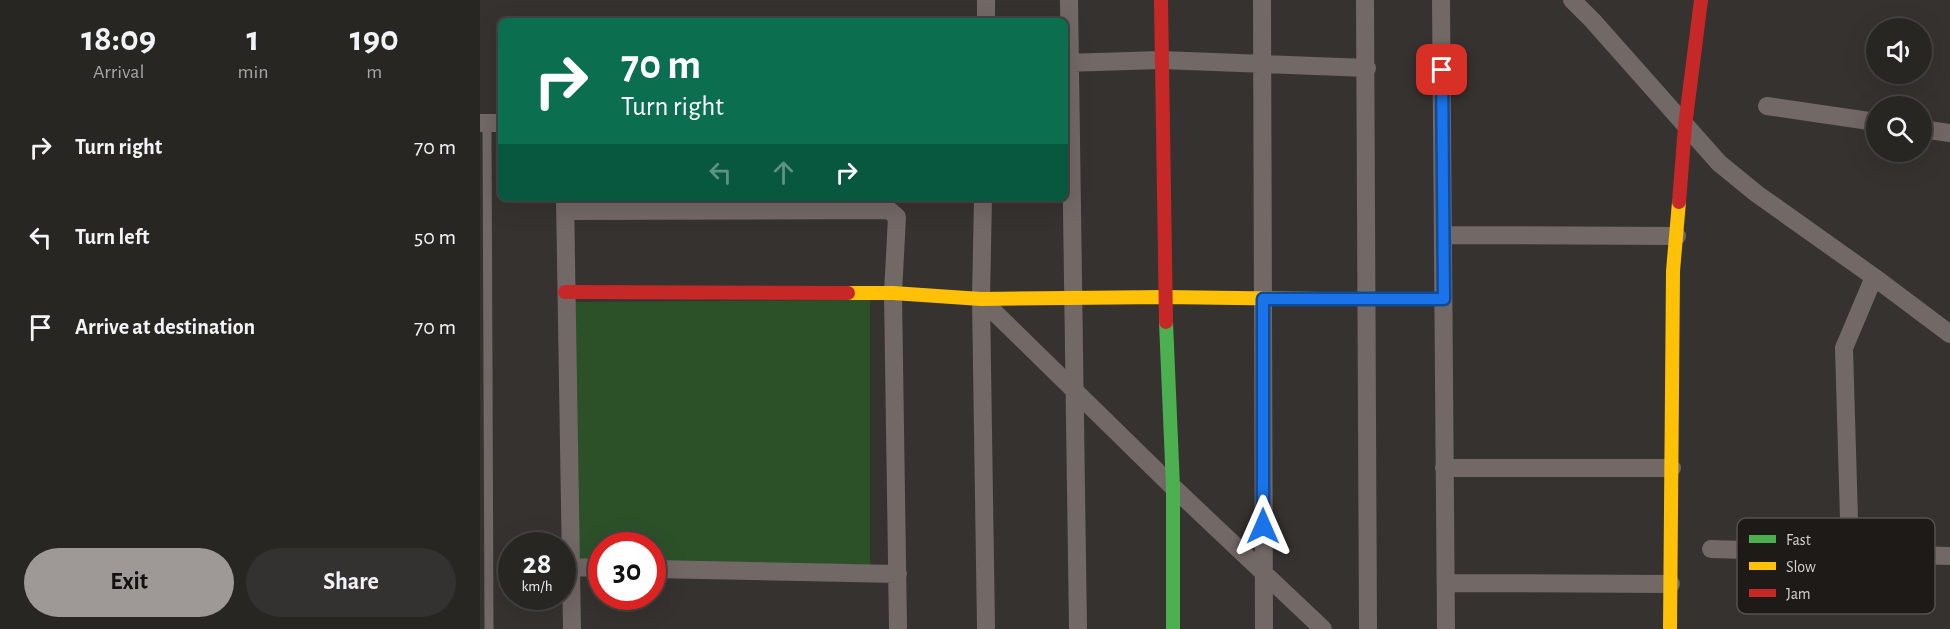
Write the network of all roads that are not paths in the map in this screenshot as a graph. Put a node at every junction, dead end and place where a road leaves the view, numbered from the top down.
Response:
1 (986, 0) edge
2 (1070, 0) edge
3 (1161, 0) edge
4 (1262, 0) edge
5 (1365, 0) edge
6 (1441, 0) edge
7 (1572, 0) edge
8 (1596, 0) edge
9 (1701, 0) edge
10 (986, 18) edge
11 (1593, 21) junction
12 (1161, 60) junction
13 (1068, 63) edge
14 (1262, 63) junction
15 (1367, 68) junction
16 (1767, 106) dead end
17 (1866, 121) edge
18 (489, 123) edge
19 (1685, 126) junction
20 (1932, 130) edge
21 (1950, 133) edge
22 (983, 201) edge
23 (565, 205) edge
24 (1444, 235) junction
25 (1677, 236) junction
26 (1874, 277) junction
27 (566, 292) junction
28 (893, 293) junction
29 (1165, 297) junction
30 (981, 299) junction
31 (1073, 299) junction
32 (1263, 299) junction
33 (1367, 299) junction
34 (1444, 299) junction
35 (1950, 334) edge
36 (1075, 390) junction
37 (1444, 468) junction
38 (1672, 468) junction
39 (1173, 487) junction
40 (1849, 518) edge
41 (570, 532) edge
42 (1711, 549) dead end
43 (1737, 550) edge
44 (1935, 556) edge
45 (1950, 556) edge
46 (666, 569) edge
47 (1263, 571) junction
48 (898, 574) junction
49 (1446, 583) junction
50 (1671, 584) junction
51 (572, 610) edge
52 (489, 629) edge
53 (572, 629) edge
54 (898, 629) edge
55 (986, 629) edge
56 (1078, 629) edge
57 (1173, 629) edge
58 (1264, 629) edge
59 (1323, 629) edge
60 (1368, 629) edge
61 (1446, 629) edge
62 (1670, 629) edge

1 - 10 street
2 - 13 street
3 - 12 street
4 - 14 street
5 - 15 street
6 - 24 street
7 - 11 street
8 - 11 street
9 - 19 street
11 - 19 street
12 - 13 street
12 - 14 street
12 - 29 street
13 - 31 street
14 - 15 street
14 - 32 street
15 - 33 street
16 - 17 street
18 - 52 lane
19 - 25 street
19 - 26 street
20 - 21 street
22 - 30 street
23 - 27 street
23 - 28 street
24 - 25 street
24 - 34 street
25 - 38 street
26 - 35 street
26 - 40 street
27 - 28 street
27 - 41 street
28 - 30 street
28 - 48 street
29 - 31 street
29 - 32 street
29 - 39 street
30 - 31 street
30 - 36 street
30 - 55 street
31 - 36 street
32 - 33 street
32 - 47 street
33 - 34 street
33 - 60 street
34 - 37 street
36 - 39 street
36 - 56 street
37 - 38 street
37 - 49 street
38 - 50 street
39 - 47 street
39 - 57 street
42 - 43 street
44 - 45 street
46 - 48 street
47 - 58 street
47 - 59 street
48 - 54 street
49 - 50 street
49 - 61 street
50 - 62 street
51 - 53 street

